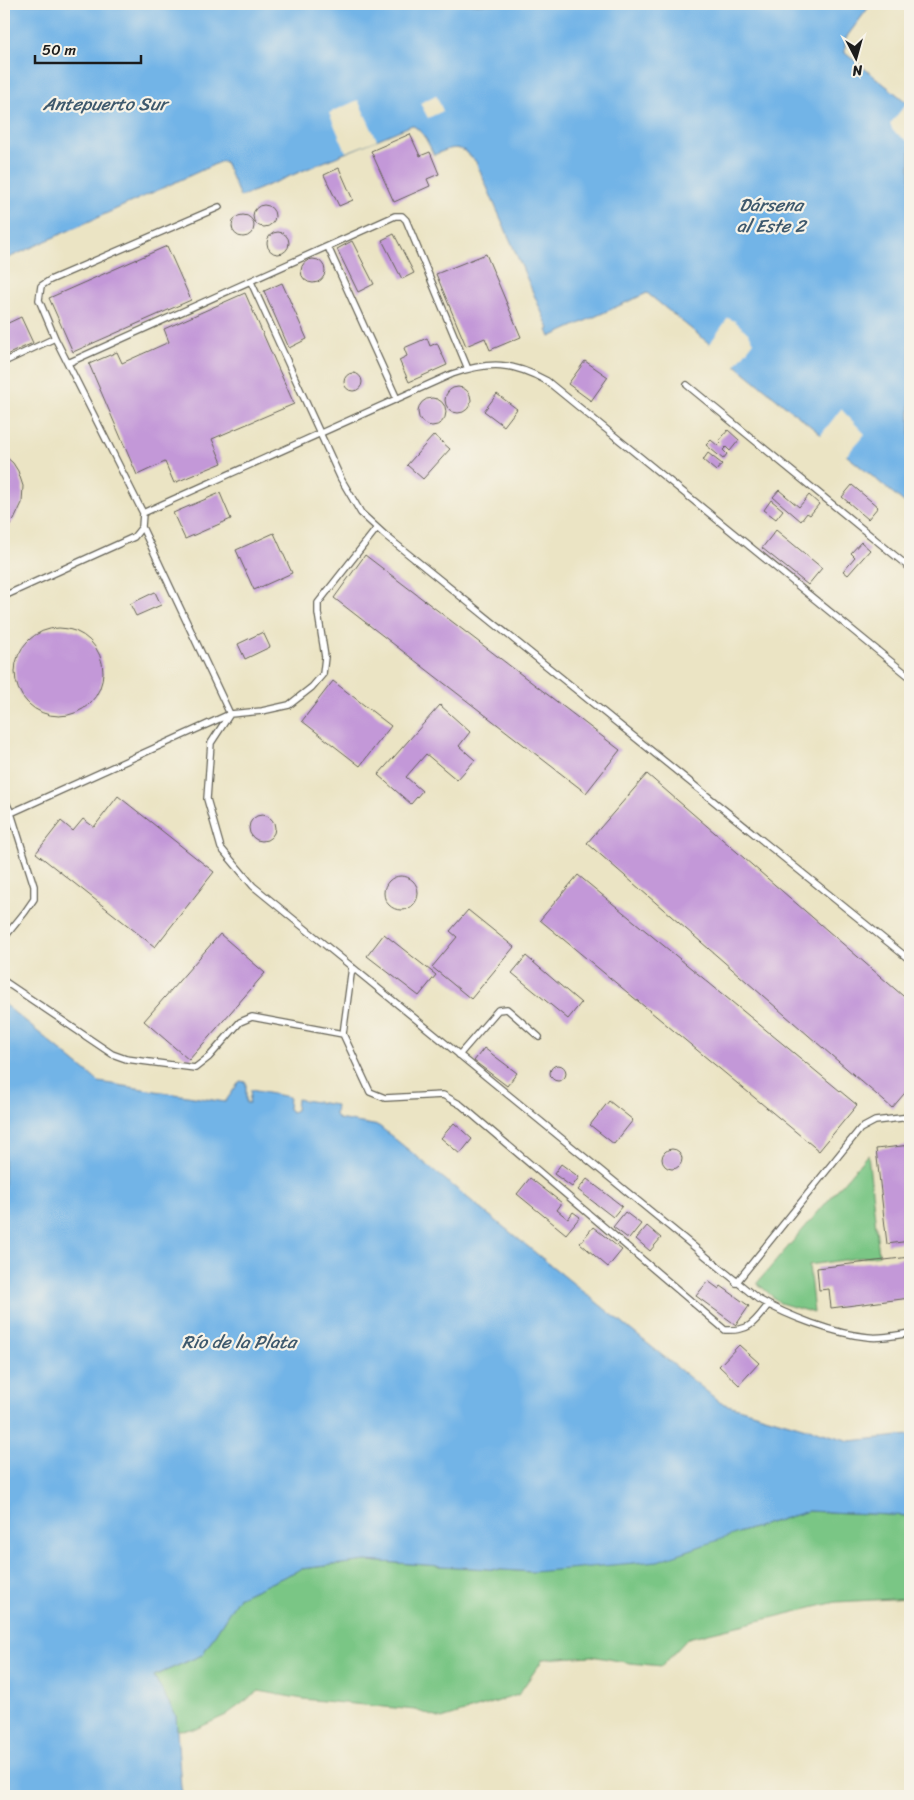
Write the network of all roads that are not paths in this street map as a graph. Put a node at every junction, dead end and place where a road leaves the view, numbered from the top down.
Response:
1 (219, 207) dead end
2 (328, 247) junction
3 (251, 282) junction
4 (55, 338) junction
5 (4, 362) edge
6 (68, 364) junction
7 (468, 369) junction
8 (687, 385) dead end
9 (397, 399) junction
10 (320, 434) junction
11 (143, 514) junction
12 (142, 527) junction
13 (377, 528) junction
14 (910, 568) edge
15 (4, 596) edge
16 (910, 678) edge
17 (230, 714) junction
18 (4, 798) edge
19 (11, 813) junction
20 (4, 938) edge
21 (910, 960) edge
22 (352, 967) junction
23 (4, 981) edge
24 (343, 1034) junction
25 (539, 1037) dead end
26 (459, 1055) junction
27 (910, 1117) edge
28 (736, 1283) junction
29 (768, 1305) junction
30 (910, 1334) edge

1 - 4 lane
2 - 3 lane
2 - 7 lane
2 - 9 lane
3 - 6 lane
3 - 10 lane
4 - 5 lane
4 - 6 lane
6 - 11 lane
7 - 9 lane
7 - 16 lane
8 - 14 lane
9 - 10 lane
10 - 11 lane
10 - 13 lane
11 - 12 lane
12 - 15 lane
12 - 17 lane
13 - 17 lane
13 - 21 lane
17 - 19 lane
17 - 22 lane
18 - 19 lane
19 - 20 lane
22 - 24 lane
22 - 26 lane
23 - 24 lane
24 - 29 lane
25 - 26 lane
26 - 28 lane
27 - 28 lane
28 - 29 lane
29 - 30 lane

